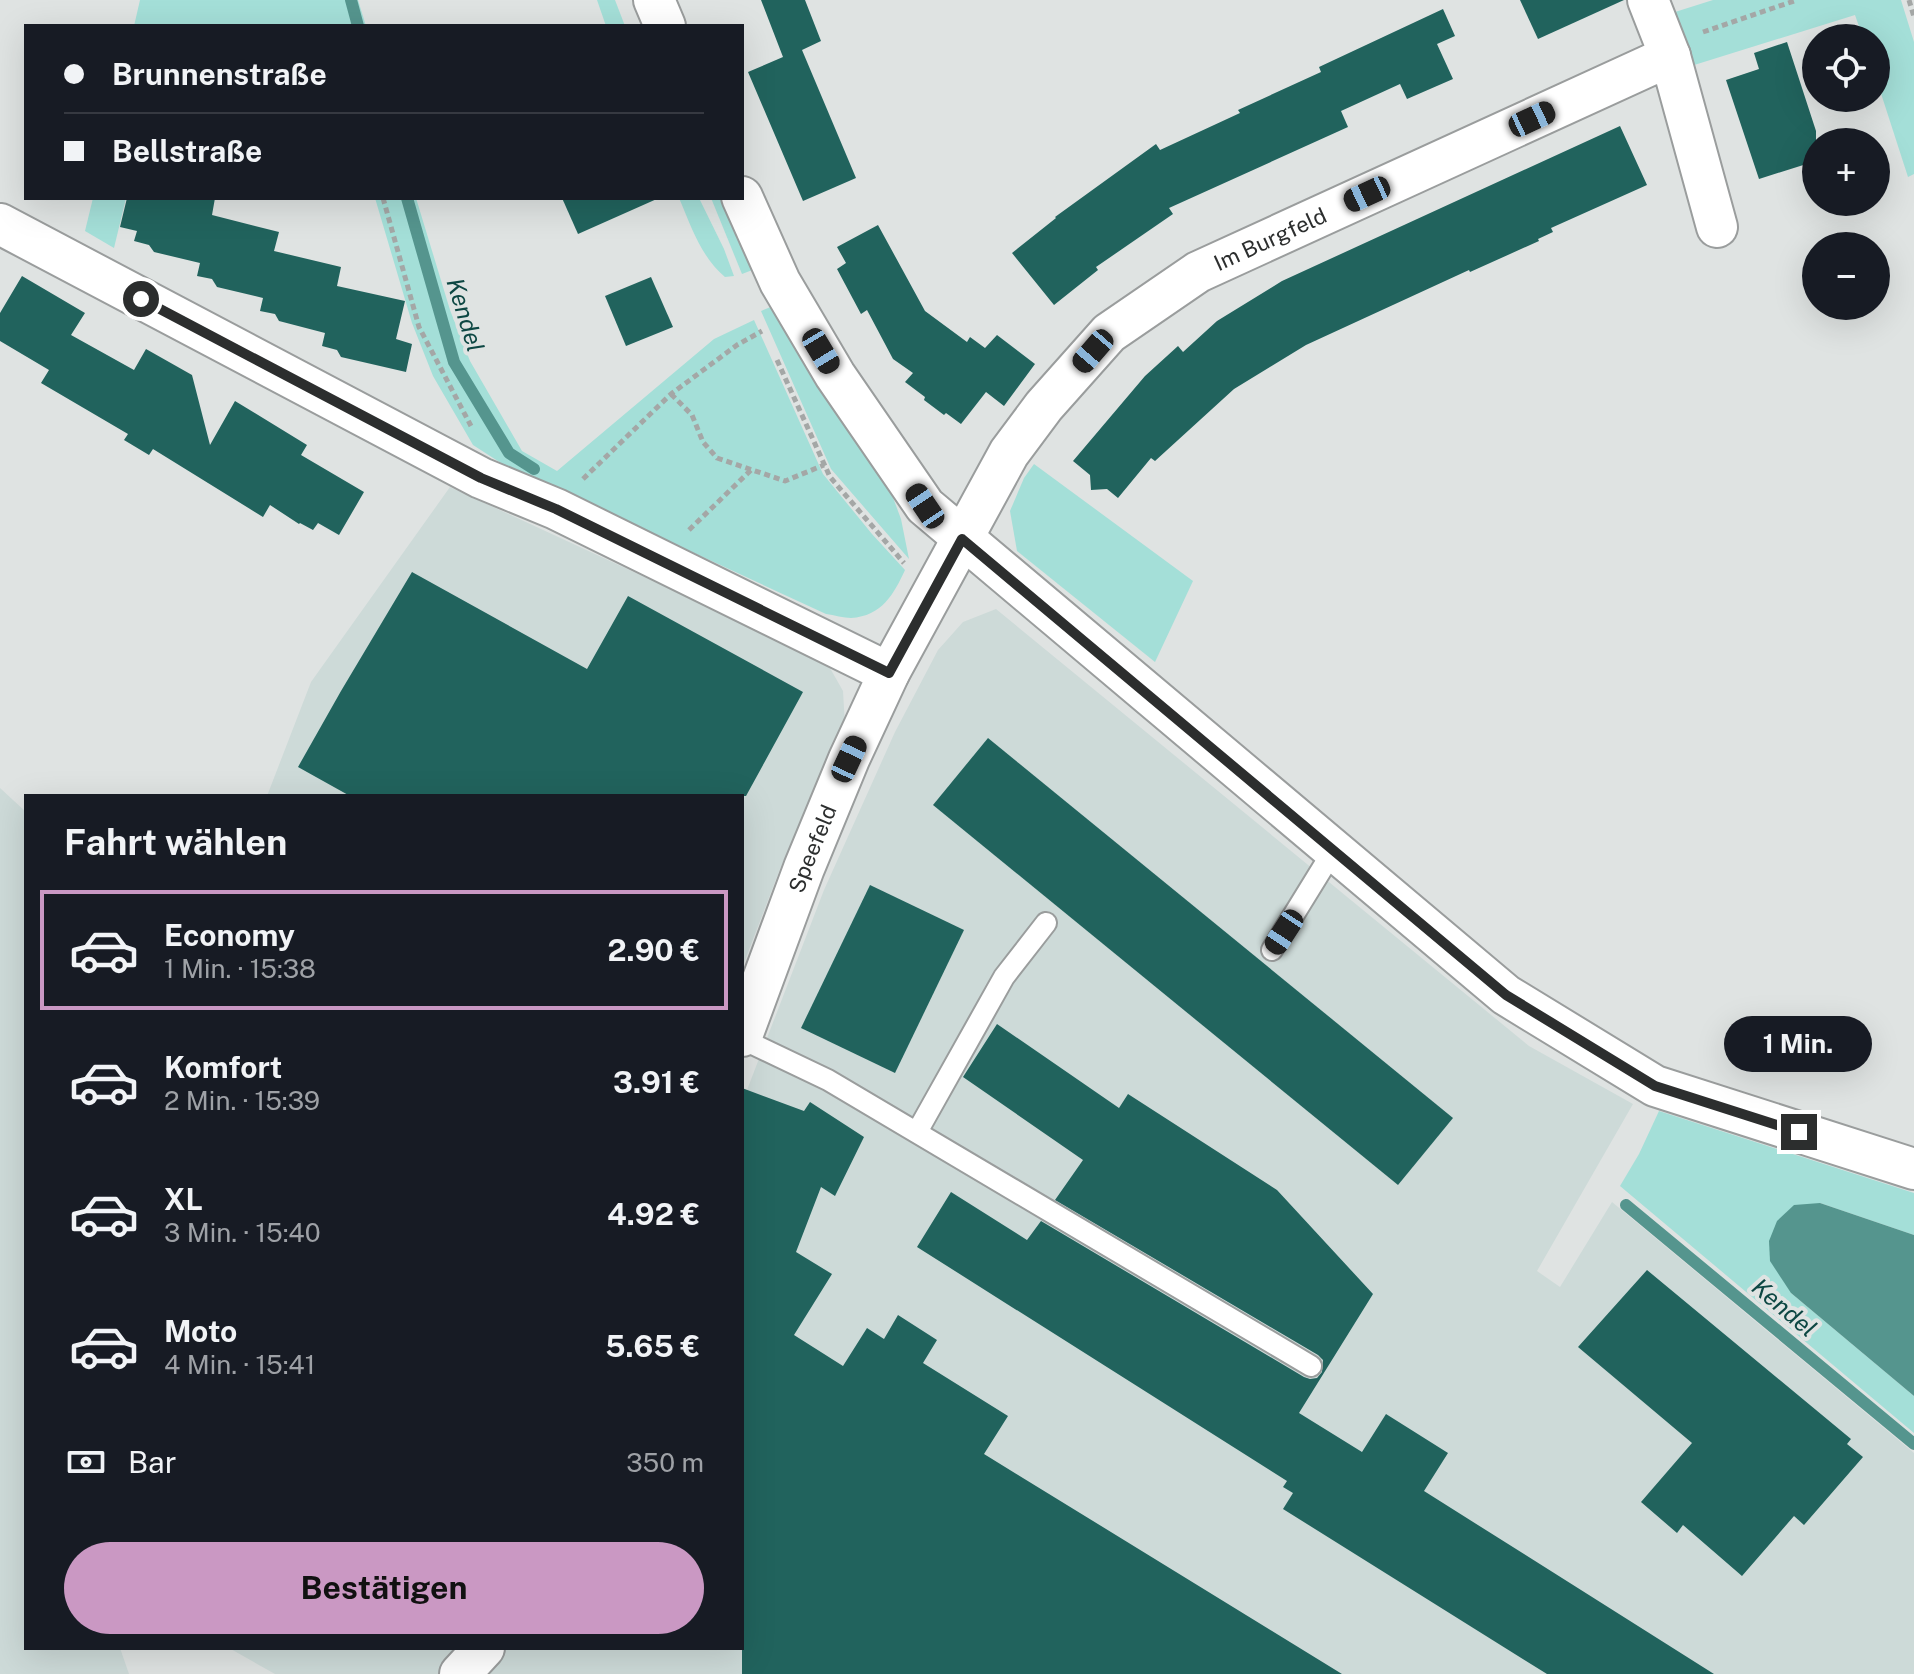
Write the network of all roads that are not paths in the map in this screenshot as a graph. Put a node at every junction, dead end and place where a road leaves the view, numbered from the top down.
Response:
1 (654, 0) edge
2 (1648, 0) edge
3 (664, 24) edge
4 (1670, 56) junction
5 (743, 200) edge
6 (0, 224) edge
7 (1717, 227) dead end
8 (962, 539) junction
9 (889, 673) junction
10 (1333, 851) junction
11 (1046, 923) dead end
12 (1272, 950) dead end
13 (744, 1033) edge
14 (744, 1039) edge
15 (917, 1132) junction
16 (1914, 1169) edge
17 (1311, 1366) dead end
18 (482, 1650) edge
19 (460, 1674) edge

1 - 3 street
2 - 4 street
4 - 7 street
4 - 8 street, Im Burgfeld
5 - 8 street
6 - 9 street
8 - 9 street, Speefeld
8 - 10 street
9 - 13 street, Speefeld
10 - 12 lane
10 - 16 street
11 - 15 lane
14 - 15 lane
15 - 17 lane
18 - 19 street

